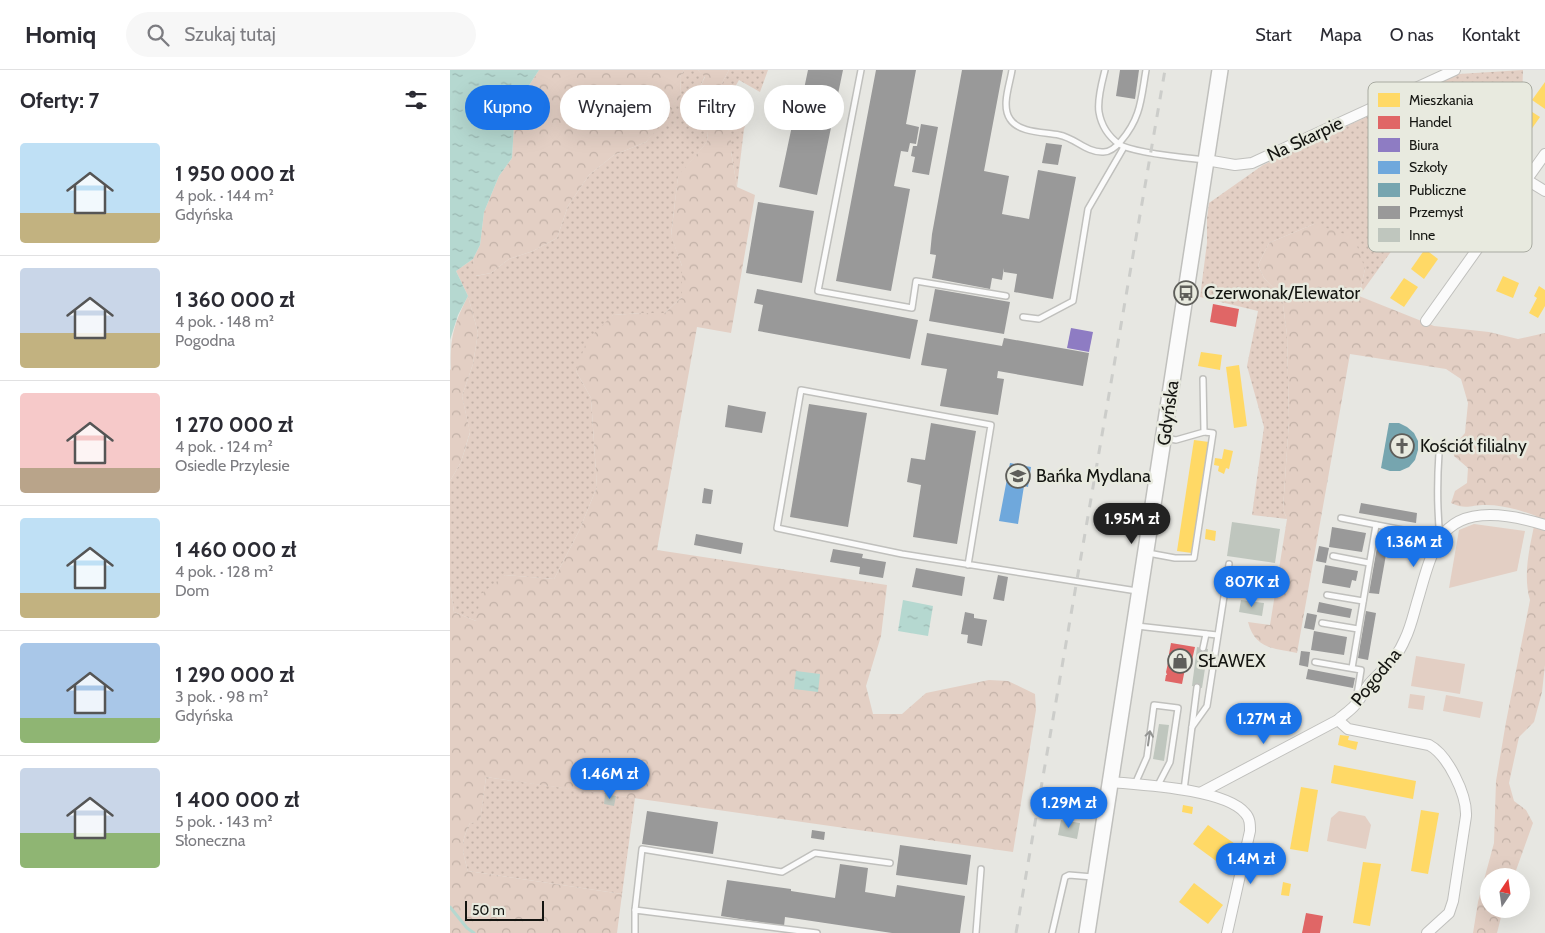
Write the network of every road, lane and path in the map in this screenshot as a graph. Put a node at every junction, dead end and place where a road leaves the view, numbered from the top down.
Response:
1 (861, 70) edge
2 (1012, 70) edge
3 (1104, 70) edge
4 (1146, 70) edge
5 (1220, 70) edge
6 (1455, 70) edge
7 (1429, 82) edge
8 (1368, 110) edge
9 (1122, 145) junction
10 (1545, 154) edge
11 (1206, 160) junction
12 (1532, 173) edge
13 (1532, 183) edge
14 (1545, 191) edge
15 (1475, 252) edge
16 (1006, 296) dead end
17 (1023, 317) dead end
18 (1426, 321) dead end
19 (1204, 379) dead end
20 (1204, 432) junction
21 (1164, 438) junction
22 (1439, 453) dead end
23 (1341, 518) dead end
24 (1376, 525) junction
25 (1545, 525) edge
26 (1408, 531) dead end
27 (1440, 538) junction
28 (1146, 553) junction
29 (1333, 556) dead end
30 (1369, 563) junction
31 (1229, 564) dead end
32 (968, 565) junction
33 (1140, 592) junction
34 (1327, 595) dead end
35 (1363, 601) junction
36 (1322, 622) dead end
37 (1134, 625) junction
38 (1358, 629) junction
39 (1206, 634) junction
40 (1217, 635) junction
41 (1203, 648) dead end
42 (1316, 662) dead end
43 (1352, 668) junction
44 (1197, 687) dead end
45 (1355, 706) junction
46 (1338, 720) junction
47 (1192, 726) junction
48 (1111, 782) junction
49 (1135, 784) junction
50 (1157, 787) junction
51 (1184, 790) junction
52 (1202, 792) junction
53 (890, 863) dead end
54 (981, 869) dead end
55 (1096, 878) junction
56 (636, 910) junction
57 (635, 933) edge
58 (817, 933) edge
59 (976, 933) edge
60 (1052, 933) edge
61 (1088, 933) edge
62 (1227, 933) edge
63 (1427, 933) edge

1 - 16 lane
2 - 9 lane
3 - 9 lane
4 - 9 lane
5 - 11 main road, Gdyńska
6 - 7 street, Na Skarpie
8 - 11 street, Na Skarpie
9 - 11 lane
9 - 17 lane
10 - 12 street
11 - 21 main road, Gdyńska
13 - 14 street
15 - 18 street
19 - 20 lane
20 - 21 lane
20 - 28 lane
21 - 28 main road, Gdyńska
22 - 27 lane
23 - 24 lane
24 - 26 lane
24 - 30 lane
25 - 27 street, Pogodna
27 - 45 street, Pogodna
28 - 33 main road, Gdyńska
29 - 30 lane
30 - 35 lane
31 - 40 lane
32 - 32 lane
32 - 33 lane
33 - 37 main road, Gdyńska
34 - 35 lane
35 - 38 lane
36 - 38 lane
37 - 39 lane
37 - 48 main road, Gdyńska
38 - 43 lane
39 - 40 lane
39 - 41 lane
40 - 47 lane
42 - 43 lane
43 - 45 lane
44 - 47 lane
45 - 46 street, Pogodna
46 - 52 street, Pogodna
46 - 63 street
47 - 51 lane
48 - 49 street
48 - 55 main road, Gdyńska
49 - 50 street
49 -> 50 lane
50 - 51 street
51 - 52 street
52 - 62 street
53 - 56 lane
54 - 59 lane
55 - 60 lane
55 - 61 main road, Gdyńska
56 - 57 lane
56 - 58 lane

